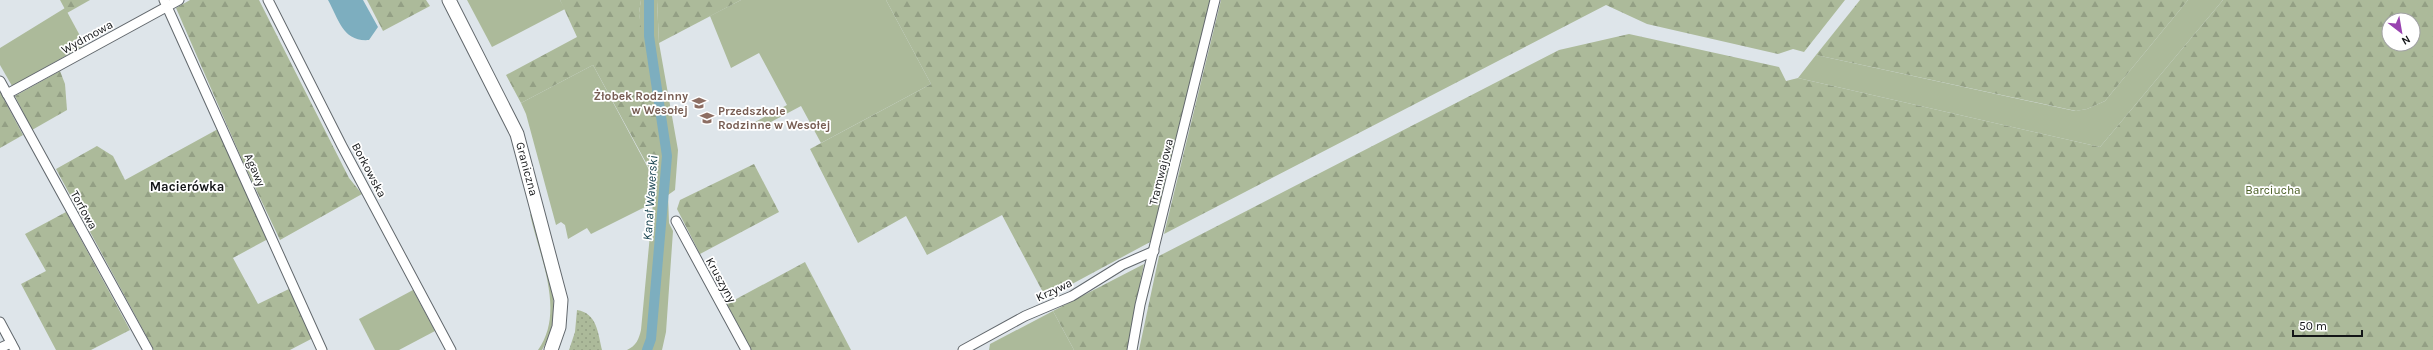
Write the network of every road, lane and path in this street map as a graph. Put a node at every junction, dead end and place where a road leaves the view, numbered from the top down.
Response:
1 (179, 0) edge
2 (268, 0) edge
3 (449, 0) edge
4 (1215, 0) edge
5 (166, 3) edge
6 (0, 81) edge
7 (7, 94) junction
8 (676, 221) dead end
9 (1154, 251) junction
10 (0, 322) edge
11 (13, 346) edge
12 (0, 348) edge
13 (148, 350) edge
14 (322, 350) edge
15 (451, 350) edge
16 (551, 350) edge
17 (746, 350) edge
18 (963, 350) edge
19 (1132, 350) edge

1 - 5 street, Wydmowa
2 - 15 street, Borkowska
3 - 16 street, Graniczna
4 - 9 street, Tramwajowa
5 - 7 street, Wydmowa
5 - 14 street, Agawy
6 - 7 street, Torfowa
7 - 13 street, Torfowa
8 - 17 street, Kruszyny
9 - 18 street, Krzywa
9 - 19 street, Tramwajowa
10 - 11 street
11 - 12 street

